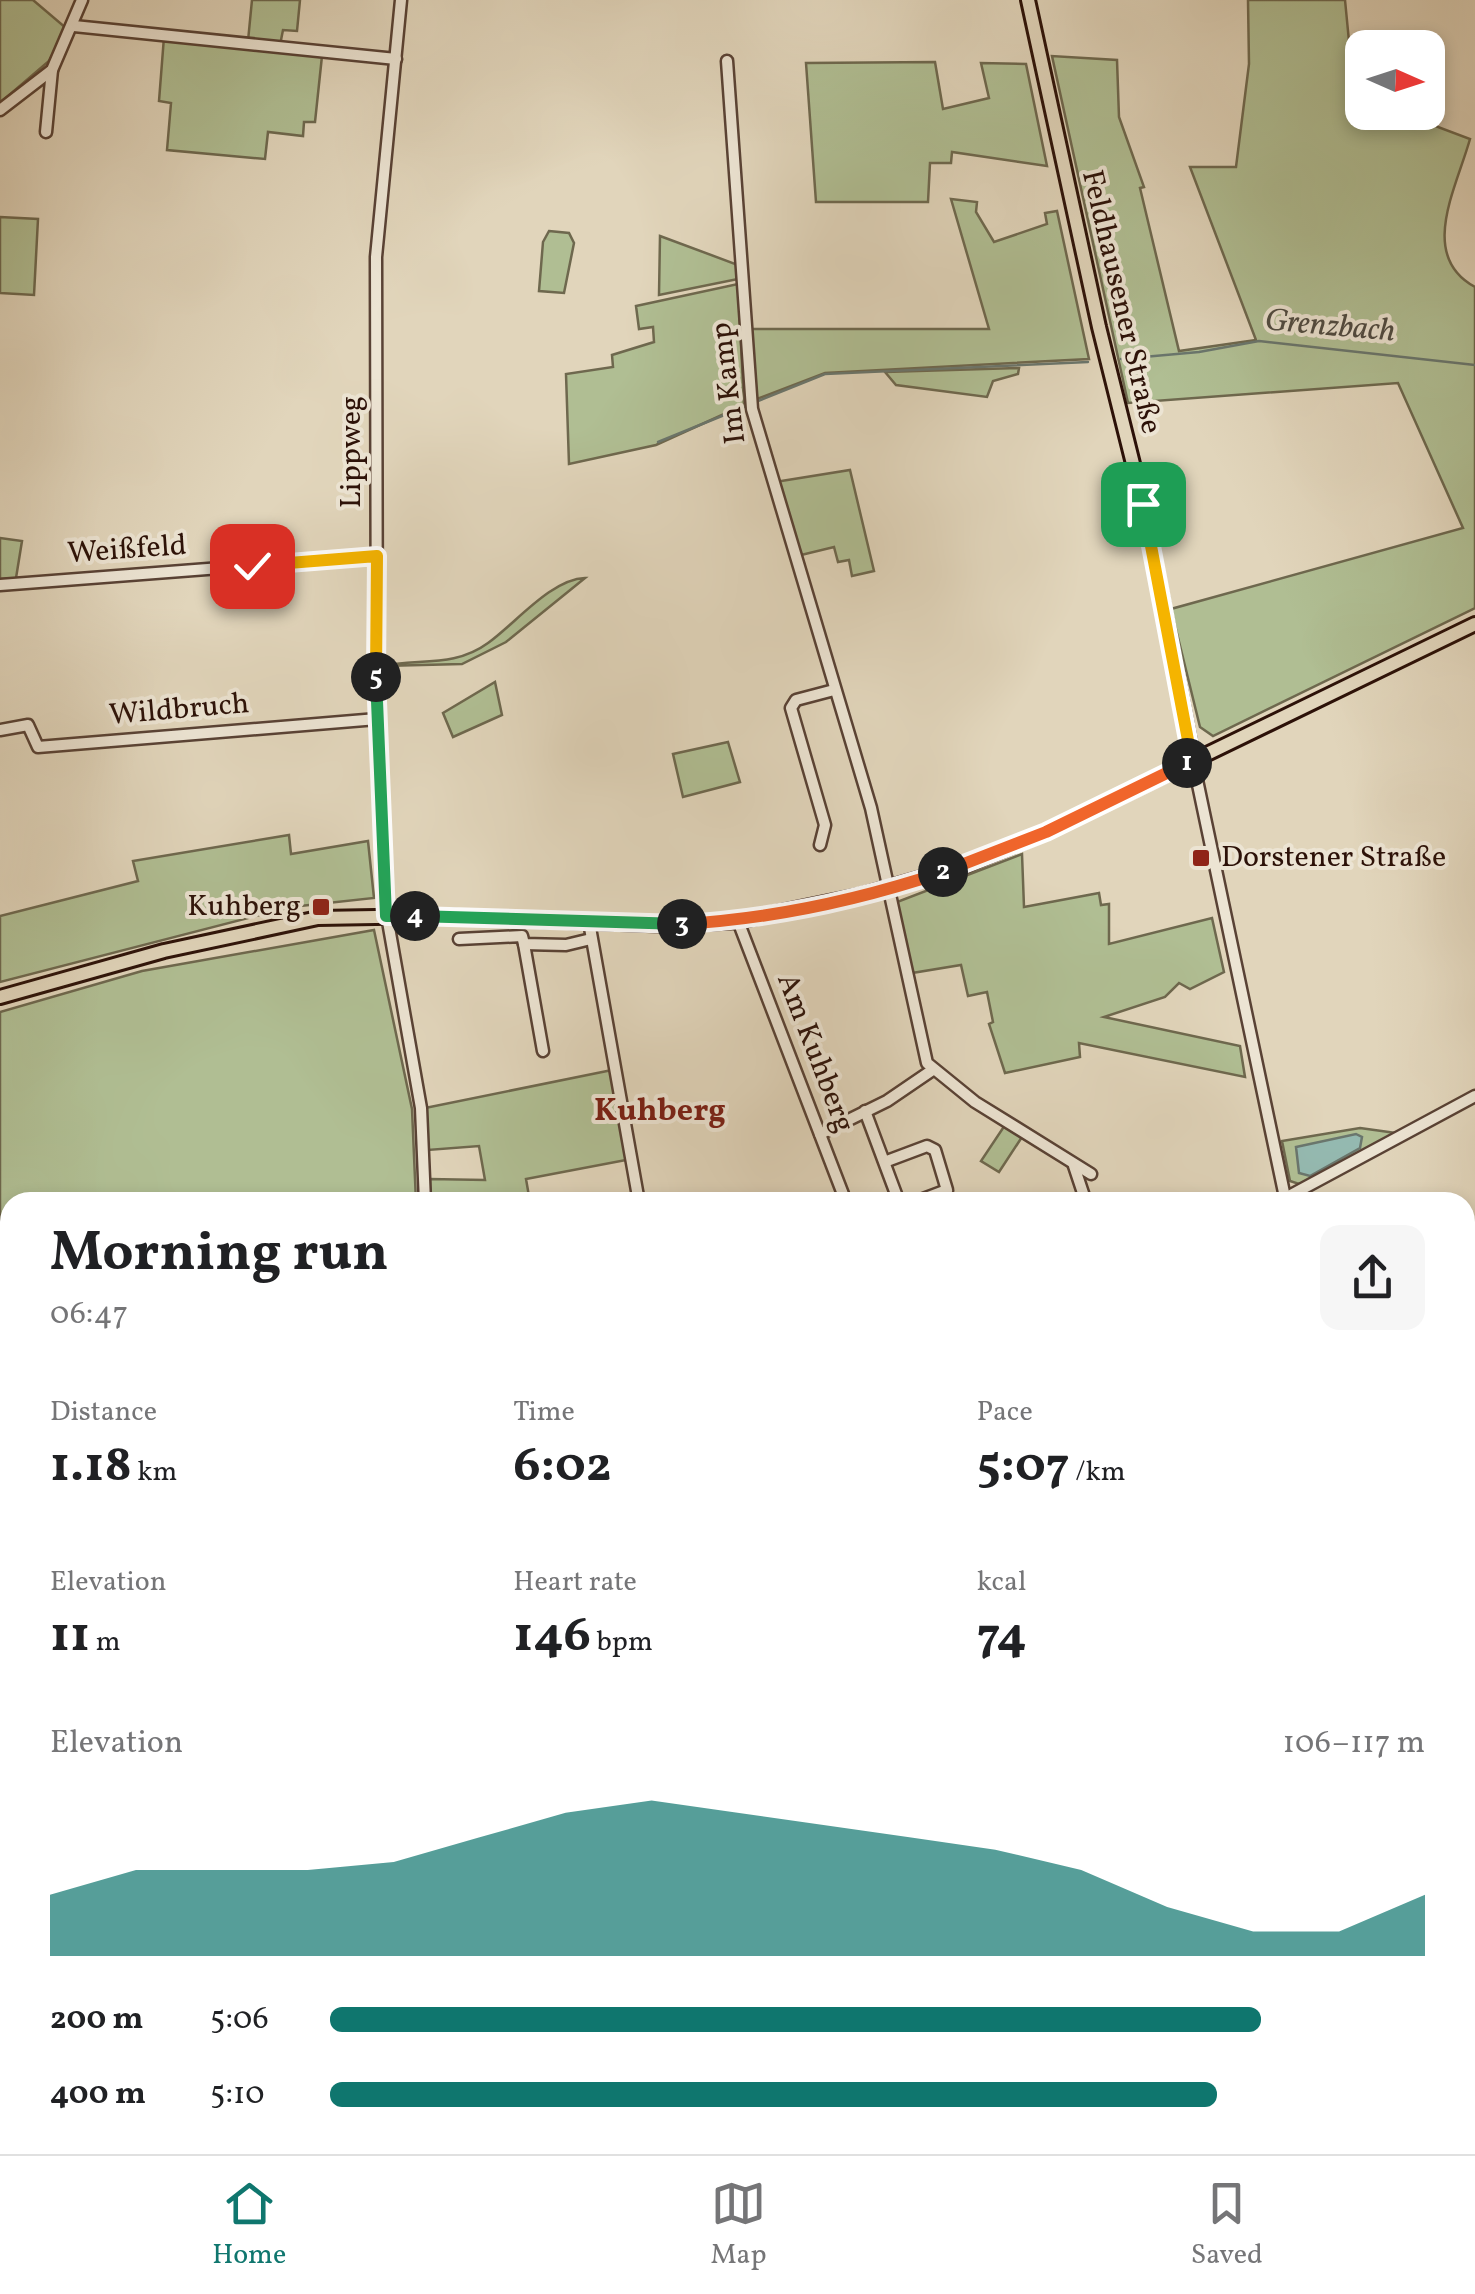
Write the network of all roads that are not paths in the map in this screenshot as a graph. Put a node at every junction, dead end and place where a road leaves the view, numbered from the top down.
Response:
1 (82, 0) edge
2 (401, 0) edge
3 (1028, 0) edge
4 (74, 26) junction
5 (396, 59) junction
6 (727, 61) dead end
7 (52, 70) junction
8 (0, 110) edge
9 (46, 132) dead end
10 (377, 556) junction
11 (0, 585) edge
12 (1475, 624) edge
13 (834, 690) junction
14 (377, 719) junction
15 (0, 730) edge
16 (1192, 761) junction
17 (820, 845) dead end
18 (888, 888) junction
19 (386, 916) junction
20 (738, 921) junction
21 (589, 922) junction
22 (459, 938) dead end
23 (591, 940) junction
24 (524, 944) junction
25 (0, 997) edge
26 (542, 1050) dead end
27 (931, 1071) junction
28 (1475, 1096) edge
29 (865, 1111) junction
30 (820, 1134) junction
31 (887, 1161) junction
32 (1074, 1166) junction
33 (1091, 1174) dead end
34 (425, 1192) edge
35 (637, 1192) edge
36 (842, 1192) edge
37 (896, 1192) edge
38 (942, 1192) edge
39 (1083, 1192) edge
40 (1281, 1192) edge
41 (1301, 1192) edge

1 - 4 street
2 - 5 street, Lippweg
3 - 16 main road, Feldhausener Straße
4 - 5 street
4 - 7 street
5 - 10 street, Lippweg
6 - 13 street, Im Kamp
7 - 8 street
7 - 9 street
10 - 11 street, Weißfeld
10 - 14 street, Lippweg
12 - 16 main road
13 - 17 street
13 - 18 street, Im Kamp
14 - 15 street, Wildbruch
14 - 19 street, Lippweg
16 - 18 main road
16 - 40 street, Feldhausener Straße
18 - 20 main road
18 - 27 street, Im Kamp
19 - 21 main road
19 - 25 main road
19 - 34 street, Lippweg
20 - 21 main road
20 - 30 street, Am Kuhberg
21 - 23 street
22 - 24 street
23 - 24 street
23 - 35 street
24 - 26 street
27 - 29 street
27 - 32 street
28 - 41 street
29 - 30 street
29 - 31 street
30 - 36 street, Am Kuhberg
31 - 37 street
31 - 38 street
32 - 33 street
32 - 39 street

